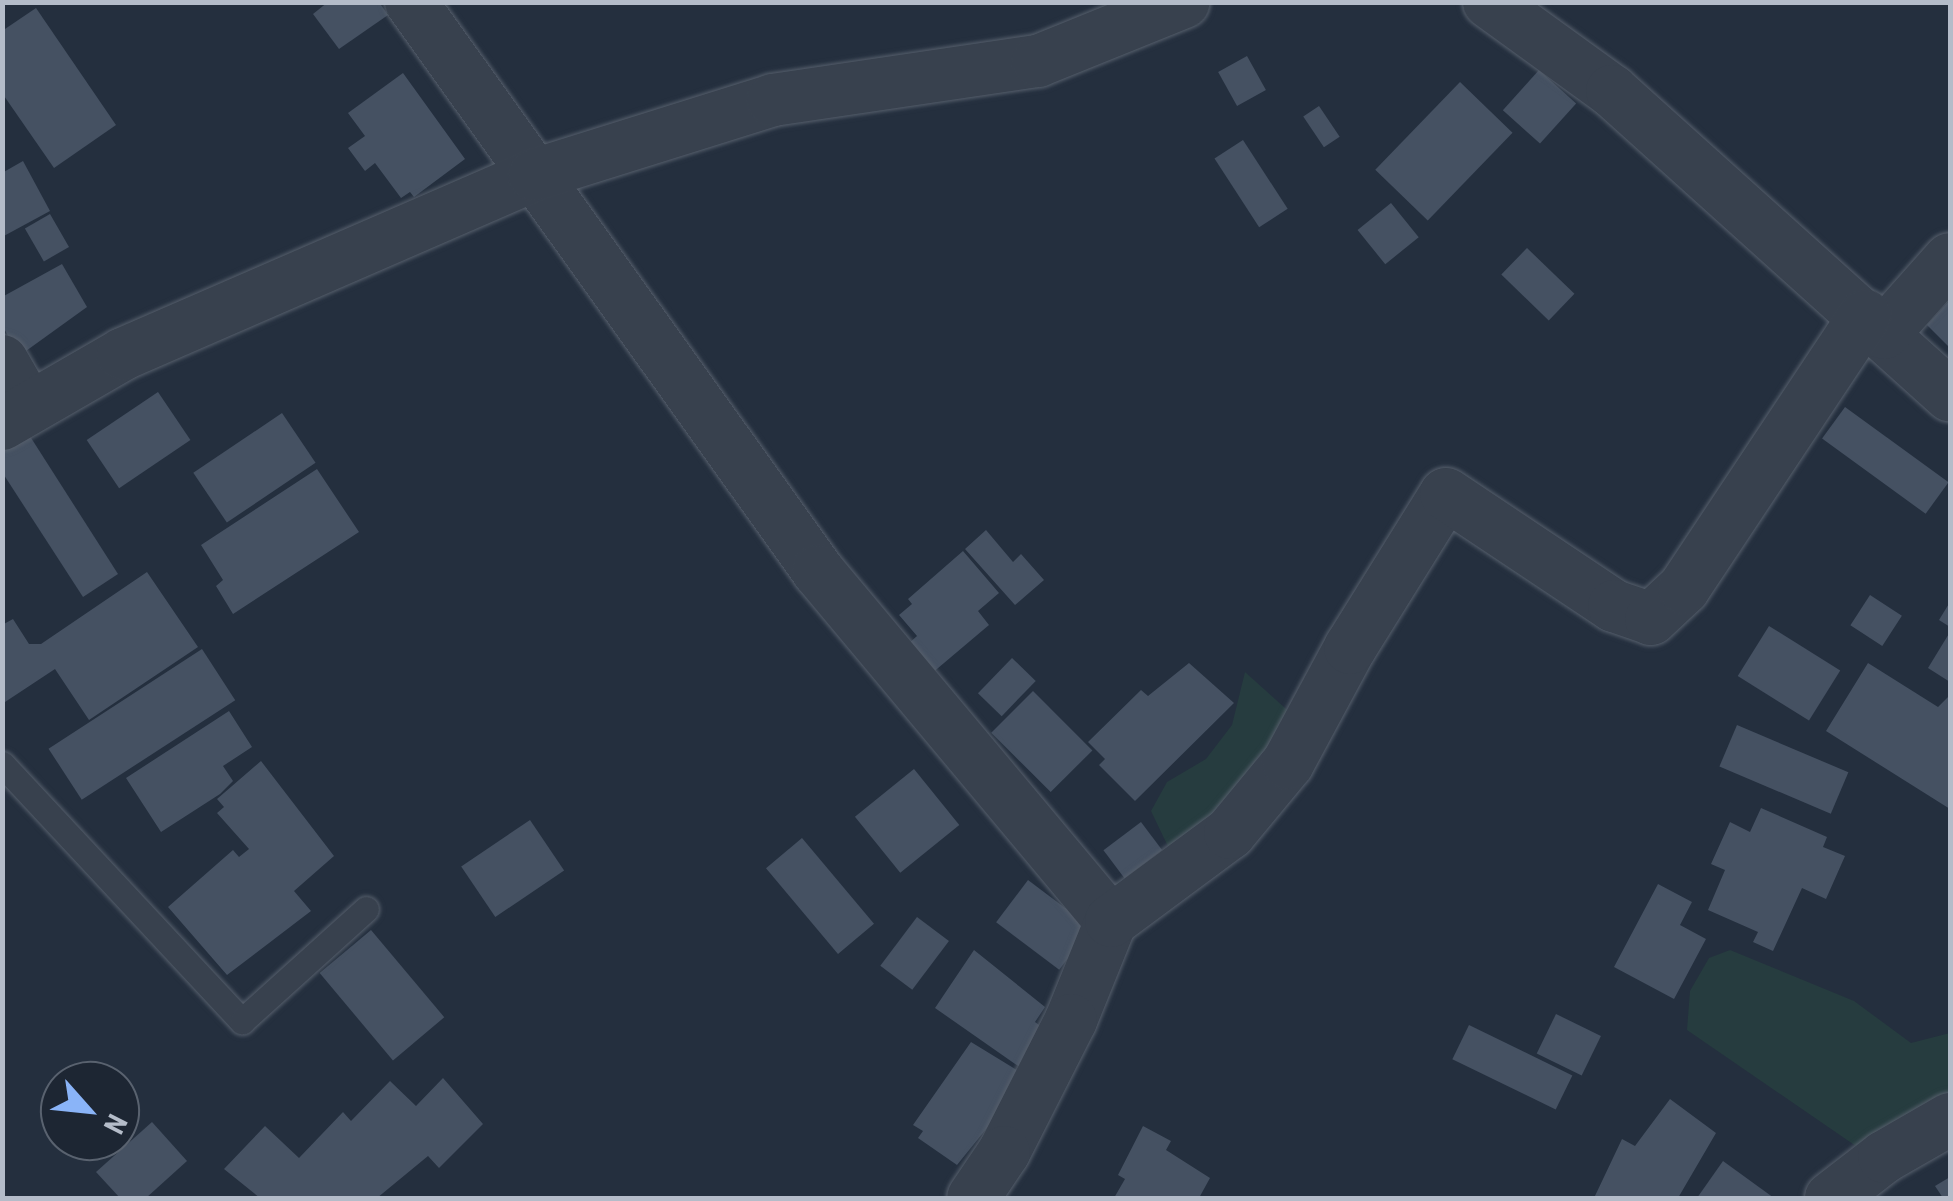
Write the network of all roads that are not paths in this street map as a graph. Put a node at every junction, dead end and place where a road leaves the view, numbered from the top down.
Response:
1 (410, 2) edge
2 (1184, 2) edge
3 (1489, 2) edge
4 (534, 175) junction
5 (1950, 260) edge
6 (1874, 324) junction
7 (2, 361) edge
8 (1950, 395) edge
9 (16, 416) edge
10 (2, 764) edge
11 (366, 909) dead end
12 (1111, 921) junction
13 (1950, 1120) edge
14 (973, 1198) edge
15 (1831, 1198) edge

1 - 4 street
2 - 4 street
3 - 6 street
4 - 9 street
4 - 12 street
5 - 6 street
6 - 8 street
6 - 12 street
7 - 9 street
10 - 11 lane
12 - 14 street
13 - 15 street

